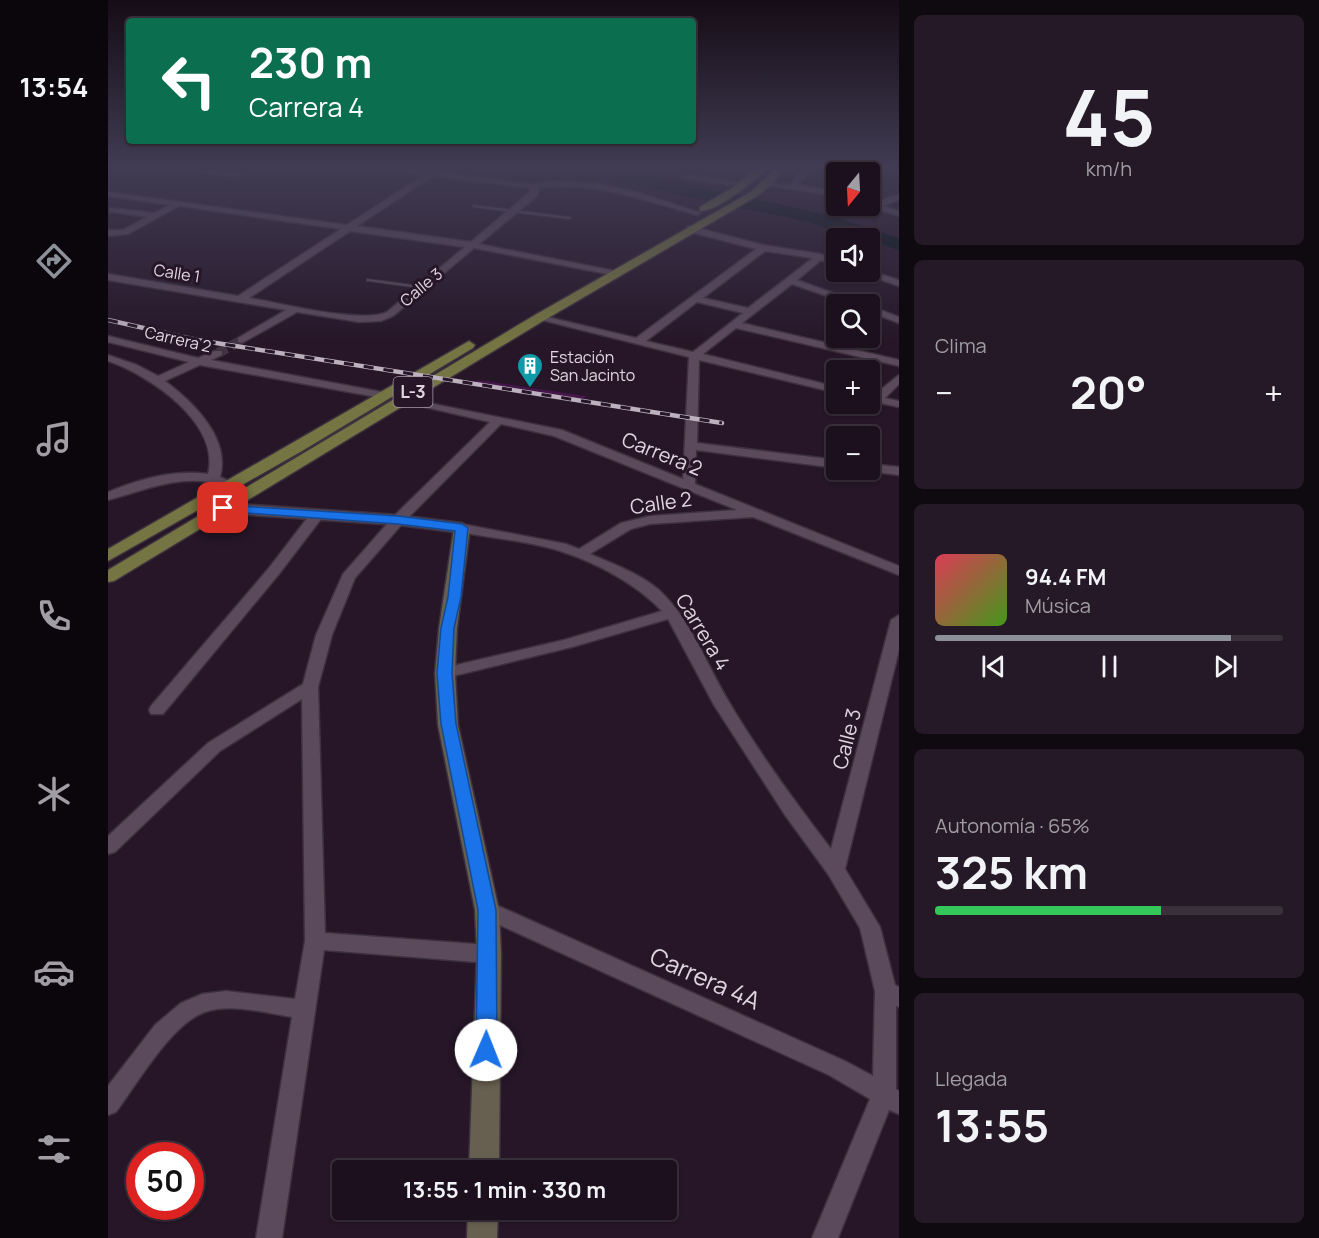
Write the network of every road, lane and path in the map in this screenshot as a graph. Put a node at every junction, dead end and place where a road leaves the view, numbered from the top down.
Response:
1 (136, 226) edge
2 (332, 226) edge
3 (351, 226) edge
4 (495, 226) edge
5 (675, 226) edge
6 (696, 226) edge
7 (348, 228) junction
8 (690, 229) junction
9 (108, 233) edge
10 (471, 245) junction
11 (763, 248) junction
12 (820, 257) junction
13 (826, 259) edge
14 (597, 271) junction
15 (615, 274) junction
16 (108, 277) edge
17 (880, 277) edge
18 (369, 280) dead end
19 (792, 281) junction
20 (899, 283) edge
21 (420, 287) junction
22 (829, 294) edge
23 (240, 299) junction
24 (696, 299) junction
25 (296, 309) junction
26 (751, 312) junction
27 (880, 313) edge
28 (539, 318) junction
29 (899, 320) edge
30 (736, 324) junction
31 (108, 339) edge
32 (242, 340) tunnel mouth
33 (638, 342) junction
34 (218, 353) tunnel mouth
35 (694, 356) junction
36 (108, 358) edge
37 (197, 361) junction
38 (899, 363) edge
39 (899, 378) edge
40 (158, 380) junction
41 (826, 387) edge
42 (880, 393) edge
43 (382, 395) junction
44 (403, 399) junction
45 (880, 400) edge
46 (899, 404) edge
47 (498, 420) junction
48 (691, 446) junction
49 (826, 463) edge
50 (880, 469) edge
51 (899, 471) edge
52 (213, 479) junction
53 (688, 485) junction
54 (232, 486) junction
55 (249, 492) junction
56 (108, 496) edge
57 (200, 504) junction
58 (223, 508) junction
59 (754, 513) junction
60 (317, 514) junction
61 (398, 520) junction
62 (462, 528) junction
63 (580, 554) junction
64 (108, 556) edge
65 (899, 571) edge
66 (108, 577) edge
67 (672, 613) junction
68 (899, 620) edge
69 (445, 673) junction
70 (310, 687) junction
71 (157, 710) dead end
72 (108, 847) edge
73 (835, 869) junction
74 (487, 910) junction
75 (315, 941) junction
76 (489, 954) junction
77 (893, 994) edge
78 (304, 1009) junction
79 (891, 1098) edge
80 (108, 1104) edge
81 (484, 1160) edge
82 (483, 1220) edge
83 (269, 1238) edge
84 (482, 1238) edge
85 (825, 1238) edge

1 - 9 street
2 - 7 street
3 - 7 street
4 - 10 street, Calle 3
5 - 14 main road, L-3
6 - 8 main road, L-3
7 - 10 street
7 - 23 street
8 - 11 street
8 - 15 main road, L-3
10 - 14 street
10 - 21 street, Calle 3
11 - 12 street
11 - 24 street
12 - 13 street
12 - 19 street
14 - 15 street
14 - 43 main road, L-3
15 - 28 main road, L-3
16 - 23 street, Calle 1
17 - 20 street
18 - 21 lane
19 - 22 street
19 - 26 street
21 - 25 street, Calle 3
23 - 25 street, Calle 3
24 - 26 street
24 - 33 street
25 - 32 street
26 - 30 street
27 - 29 street
28 - 33 street
28 - 44 main road, L-3
30 - 35 street
30 - 38 street
31 - 37 street, Carrera 2
33 - 35 street
34 - 37 street
35 - 41 street
35 - 48 street
36 - 40 street
37 - 40 street
37 - 43 street, Carrera 2
39 - 42 street
40 - 52 street
43 - 54 main road, L-3
44 - 47 street, Carrera 2
44 - 55 main road, L-3
45 - 46 street
47 - 53 street, Carrera 2
47 - 61 street
48 - 49 street
48 - 53 street
50 - 51 street
52 - 54 street
52 - 56 street
53 - 59 street, Carrera 2
54 - 55 street
54 - 57 main road, L-3
55 - 58 main road, L-3
57 - 58 street, Carrera 4
57 - 64 main road, L-3
58 - 60 street, Carrera 4
58 - 66 main road, L-3
59 - 63 street, Calle 2
59 - 65 street, Carrera 2
60 - 61 street, Carrera 4
60 - 71 street
61 - 62 street, Carrera 4
61 - 70 street
62 - 63 street, Carrera 4
62 - 69 main road
63 - 67 street, Carrera 4
67 - 69 street
67 - 73 street, Carrera 4
68 - 73 street, Calle 3
69 - 74 main road
70 - 72 street
70 - 75 street
73 - 77 street, Carrera 4
74 - 76 main road
74 - 79 street, Carrera 4A
75 - 76 street
75 - 78 street
76 - 81 main road
77 - 79 street, Carrera 4
78 - 80 street
78 - 83 street
79 - 85 street
82 - 84 main road

